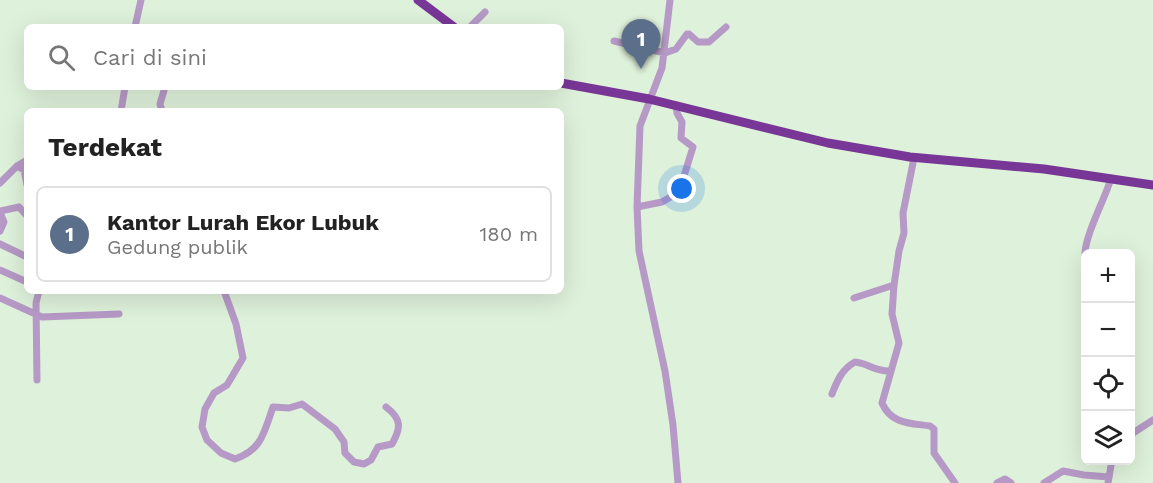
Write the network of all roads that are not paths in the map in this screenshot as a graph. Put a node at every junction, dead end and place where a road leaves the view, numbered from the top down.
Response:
1 (141, 0) edge
2 (418, 0) edge
3 (670, 0) edge
4 (485, 12) dead end
5 (136, 24) edge
6 (450, 24) edge
7 (473, 24) edge
8 (726, 27) dead end
9 (614, 41) dead end
10 (665, 53) junction
11 (564, 84) edge
12 (124, 90) edge
13 (164, 90) edge
14 (650, 99) junction
15 (676, 105) junction
16 (121, 108) edge
17 (161, 108) edge
18 (914, 158) junction
19 (24, 162) edge
20 (18, 166) junction
21 (24, 172) edge
22 (1111, 178) junction
23 (0, 183) edge
24 (1153, 185) edge
25 (637, 207) junction
26 (0, 212) edge
27 (24, 213) edge
28 (0, 231) edge
29 (0, 244) edge
30 (1084, 249) edge
31 (24, 256) edge
32 (0, 270) edge
33 (24, 281) edge
34 (894, 285) junction
35 (38, 294) edge
36 (225, 294) edge
37 (0, 298) edge
38 (854, 298) dead end
39 (119, 314) dead end
40 (37, 316) junction
41 (890, 371) junction
42 (37, 380) dead end
43 (832, 394) dead end
44 (386, 407) dead end
45 (1153, 420) edge
46 (1135, 432) edge
47 (1111, 465) edge
48 (1108, 480) edge
49 (678, 483) edge
50 (955, 483) edge
51 (997, 483) edge
52 (1011, 483) edge
53 (1044, 483) edge

1 - 5 street
2 - 6 highway
3 - 10 street
4 - 7 street
8 - 10 street
9 - 10 street
10 - 14 street
11 - 14 highway
12 - 16 street
13 - 17 street
14 - 15 highway
14 - 25 street
15 - 18 highway
15 - 25 street
18 - 22 highway
18 - 34 street
19 - 20 street
20 - 21 street
20 - 23 street
22 - 24 highway
22 - 30 street
25 - 49 street
26 - 27 street
26 - 28 street
29 - 31 street
32 - 33 street
34 - 38 street
34 - 41 street
35 - 40 street
36 - 44 street
37 - 40 street
39 - 40 street
40 - 42 street
41 - 43 street
41 - 50 street
45 - 46 street
47 - 48 street
48 - 53 street
51 - 52 street

